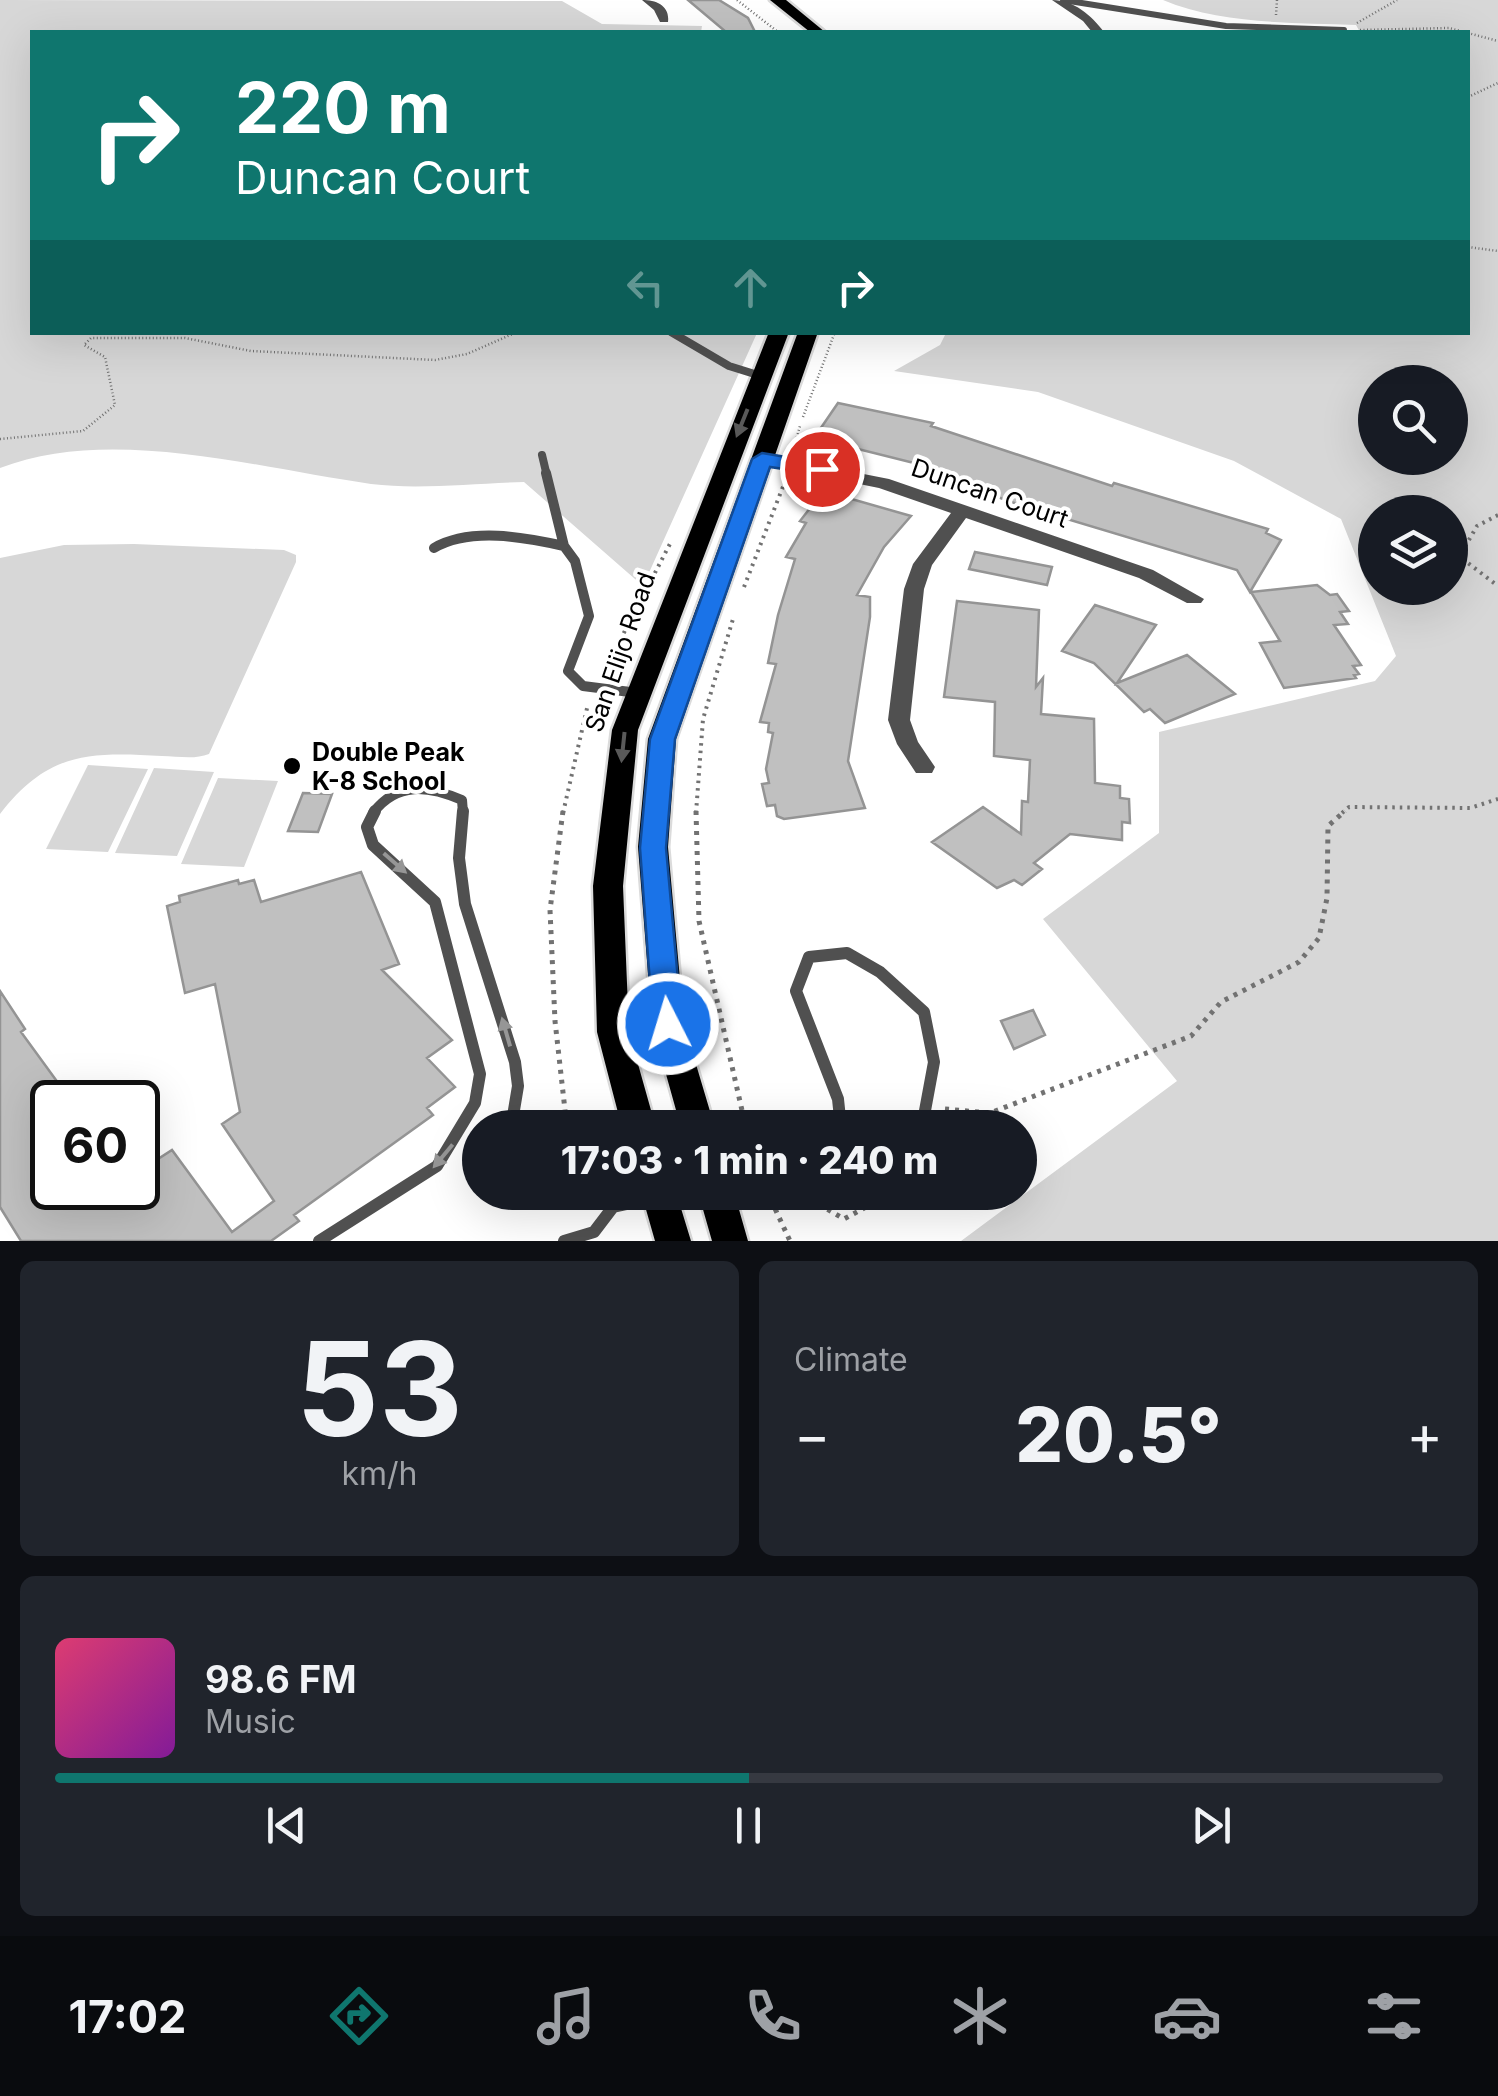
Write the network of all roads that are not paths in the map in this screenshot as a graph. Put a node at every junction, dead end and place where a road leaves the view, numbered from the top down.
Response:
1 (648, 0) edge
2 (756, 0) edge
3 (778, 0) edge
4 (1061, 0) edge
5 (664, 20) dead end
6 (792, 30) edge
7 (816, 30) edge
8 (1096, 30) edge
9 (1344, 30) road end
10 (676, 335) edge
11 (778, 335) edge
12 (807, 335) edge
13 (761, 376) junction
14 (542, 454) dead end
15 (776, 462) junction
16 (962, 510) junction
17 (564, 546) junction
18 (434, 548) dead end
19 (1194, 599) dead end
20 (638, 694) junction
21 (924, 768) dead end
22 (471, 1110) edge
23 (514, 1110) edge
24 (634, 1110) edge
25 (693, 1110) edge
26 (839, 1110) edge
27 (925, 1110) edge
28 (462, 1125) edge
29 (610, 1210) edge
30 (669, 1210) edge
31 (721, 1210) edge
32 (319, 1241) edge
33 (564, 1241) edge
34 (673, 1241) edge
35 (730, 1241) edge

1 - 5 street
2 - 6 main road
3 - 7 main road
4 - 8 street
4 - 9 lane
10 - 13 lane
11 - 13 main road, San Elijo Road
12 - 15 main road
13 -> 20 main road, San Elijo Road
14 - 17 lane
15 - 16 street, Duncan Court
15 - 25 main road
16 - 19 street, Duncan Court
16 - 21 street
17 - 18 lane
17 - 20 lane
20 -> 24 main road, San Elijo Road
23 -> 22 lane
26 - 27 lane
28 -> 32 lane
29 - 33 lane
30 - 34 main road
31 - 35 main road

